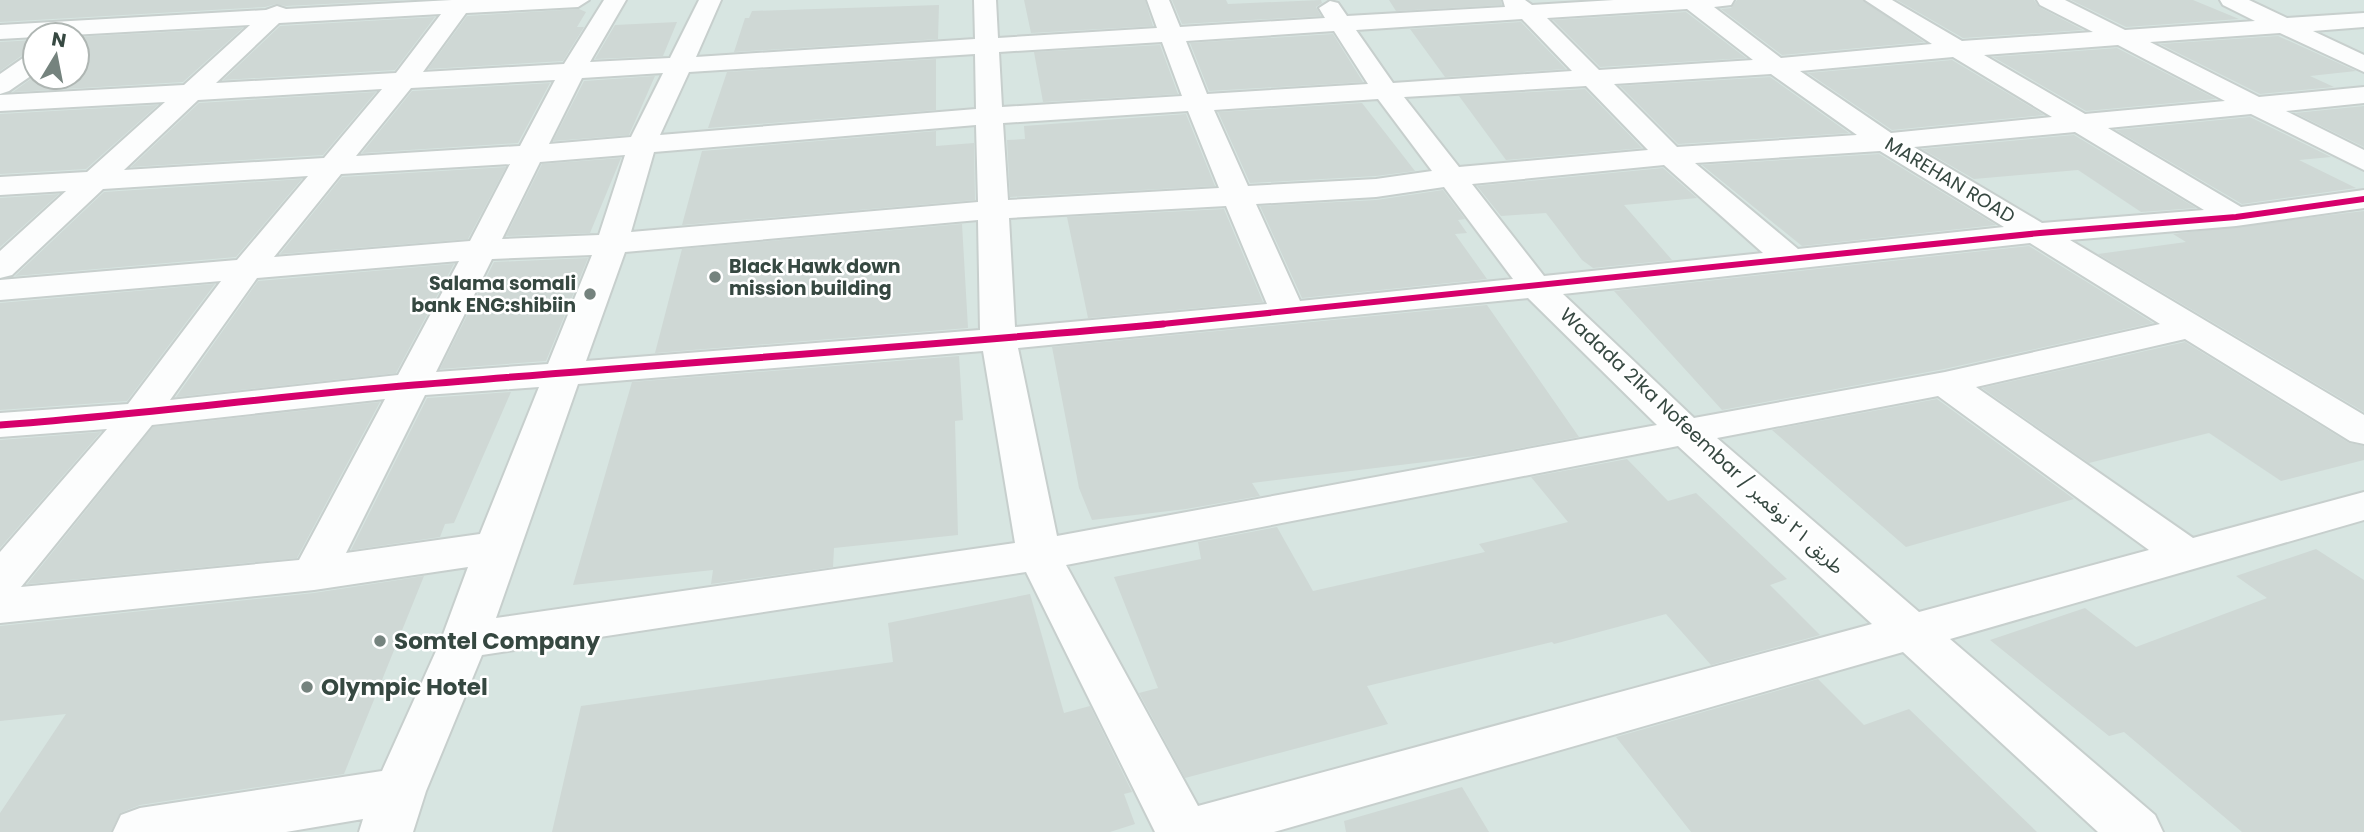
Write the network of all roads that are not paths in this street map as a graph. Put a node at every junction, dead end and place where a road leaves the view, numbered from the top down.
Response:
1 (121, 0) edge
2 (291, 0) edge
3 (578, 0) edge
4 (615, 0) edge
5 (710, 0) edge
6 (985, 0) edge
7 (1158, 0) edge
8 (1723, 0) edge
9 (1876, 0) edge
10 (2048, 0) edge
11 (2231, 0) edge
12 (1691, 1) edge
13 (462, 4) edge
14 (1517, 5) edge
15 (1333, 12) edge
16 (271, 19) junction
17 (2364, 20) edge
18 (91, 22) edge
19 (2283, 27) junction
20 (91, 31) edge
21 (0, 32) edge
22 (21, 32) edge
23 (1172, 33) junction
24 (2121, 37) junction
25 (988, 44) junction
26 (1959, 49) junction
27 (680, 65) junction
28 (2364, 65) edge
29 (1776, 66) junction
30 (573, 70) junction
31 (21, 71) edge
32 (1594, 78) junction
33 (404, 80) junction
34 (0, 86) edge
35 (1386, 92) junction
36 (191, 93) junction
37 (2364, 95) edge
38 (1197, 102) junction
39 (0, 103) edge
40 (2257, 107) junction
41 (989, 116) junction
42 (2073, 121) junction
43 (1885, 142) junction
44 (642, 144) junction
45 (532, 154) junction
46 (1670, 156) junction
47 (2364, 160) edge
48 (330, 167) junction
49 (1451, 177) junction
50 (98, 180) junction
51 (0, 186) edge
52 (1238, 195) junction
53 (2364, 199) edge
54 (992, 210) junction
55 (2236, 217) junction
56 (2040, 233) junction
57 (612, 244) junction
58 (483, 248) junction
59 (1790, 259) junction
60 (0, 268) edge
61 (246, 270) junction
62 (1535, 286) junction
63 (0, 290) edge
64 (1289, 313) junction
65 (2188, 328) junction
66 (998, 337) junction
67 (564, 375) junction
68 (1945, 383) junction
69 (412, 386) junction
70 (140, 415) junction
71 (0, 425) edge
72 (1685, 431) junction
73 (2364, 432) edge
74 (2364, 506) edge
75 (497, 547) junction
76 (1039, 555) junction
77 (2189, 555) junction
78 (314, 574) junction
79 (0, 582) edge
80 (0, 606) edge
81 (1914, 633) junction
82 (466, 640) junction
83 (393, 811) edge
84 (140, 832) edge
85 (1183, 832) edge
86 (1191, 832) edge
87 (2136, 832) edge

1 - 18 street
2 - 16 street
3 - 13 street
4 - 30 street
5 - 27 street
6 - 25 street
7 - 23 street
8 - 12 street
9 - 26 street
10 - 24 street
11 - 19 street
12 - 14 street
12 - 29 street, MAREHAN ROAD
13 - 16 street
13 - 33 street
14 - 15 street
14 - 32 street
15 - 23 street
15 - 35 street, Wadada 21ka Nofeembar / طريق ٢١ نوفمبر
16 - 20 street
16 - 36 street
17 - 19 street
19 - 24 street
19 - 28 street
21 - 22 street
23 - 25 street
23 - 38 street
24 - 26 street
24 - 40 street
25 - 27 street
25 - 41 street
26 - 29 street
26 - 42 street
27 - 30 street
27 - 44 street
29 - 32 street
29 - 43 street, MAREHAN ROAD
30 - 33 street
30 - 45 street
31 - 34 street
32 - 35 street
32 - 46 street
33 - 36 street
33 - 48 street
35 - 38 street
35 - 49 street, Wadada 21ka Nofeembar / طريق ٢١ نوفمبر
36 - 39 street
36 - 50 street
37 - 40 street
38 - 41 street
38 - 52 street
40 - 42 street
40 - 47 street
41 - 44 street
41 - 54 street
42 - 43 street
42 - 55 street
43 - 46 street
43 - 56 street, MAREHAN ROAD
44 - 45 street
44 - 57 street
45 - 48 street
45 - 58 street
46 - 49 street
46 - 59 street
48 - 50 street
48 - 61 street
49 - 52 street
49 - 62 street, Wadada 21ka Nofeembar / طريق ٢١ نوفمبر
50 - 51 street
50 - 60 street
52 - 54 street
52 - 64 street
53 - 55 street
54 - 57 street
54 - 66 street
55 - 56 street
56 - 59 street
56 - 65 street, MAREHAN ROAD
57 - 58 street
57 - 67 street
58 - 61 street
58 - 69 street
59 - 62 street
61 - 63 street
61 - 70 street
62 - 64 street
62 - 72 street, Wadada 21ka Nofeembar / طريق ٢١ نوفمبر
64 - 66 street
65 - 68 street
65 - 73 street, MAREHAN ROAD
66 - 67 street
66 - 76 street
67 - 69 street
67 - 75 street
68 - 72 street
68 - 77 street
69 - 70 street
69 - 78 street
70 - 71 street
70 - 79 street
72 - 76 street
72 - 81 street, Wadada 21ka Nofeembar / طريق ٢١ نوفمبر
74 - 77 street
75 - 78 street
75 - 82 street
76 - 82 street
76 - 85 street
77 - 81 street
78 - 80 street
81 - 86 street
81 - 87 street, Wadada 21ka Nofeembar / طريق ٢١ نوفمبر
82 - 83 street
83 - 84 street

